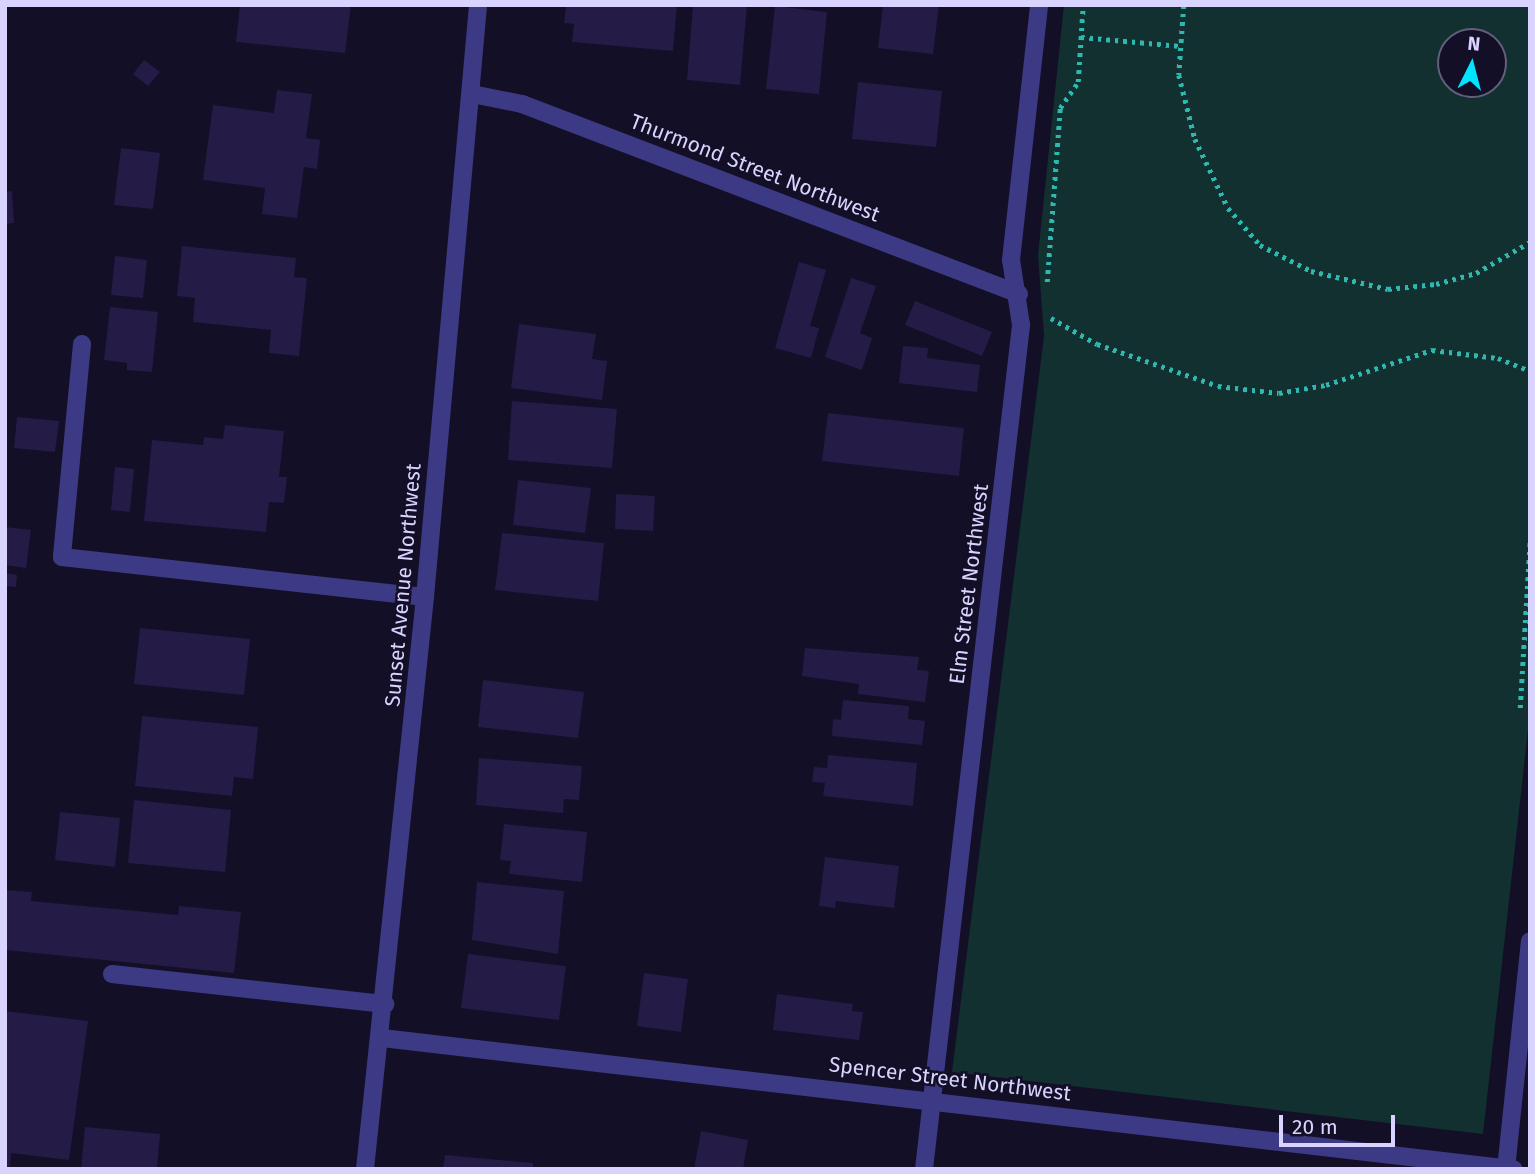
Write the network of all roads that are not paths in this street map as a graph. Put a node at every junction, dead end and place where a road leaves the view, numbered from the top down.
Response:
1 (478, 5) edge
2 (1039, 5) edge
3 (472, 94) junction
4 (1019, 294) junction
5 (82, 344) dead end
6 (425, 597) junction
7 (1530, 941) edge
8 (112, 974) dead end
9 (385, 1004) junction
10 (382, 1038) junction
11 (933, 1099) junction
12 (1508, 1168) edge
13 (365, 1169) edge
14 (924, 1169) edge

1 - 3 street, Sunset Avenue Northwest
2 - 4 street, Elm Street Northwest
3 - 4 street, Thurmond Street Northwest
3 - 6 street, Sunset Avenue Northwest
4 - 11 street, Elm Street Northwest
5 - 6 street
6 - 9 street, Sunset Avenue Northwest
7 - 12 street
8 - 9 street
9 - 10 street, Sunset Avenue Northwest
10 - 11 street, Spencer Street Northwest
10 - 13 street, Sunset Avenue Northwest
11 - 12 street, Spencer Street Northwest
11 - 14 street, Elm Street Northwest

